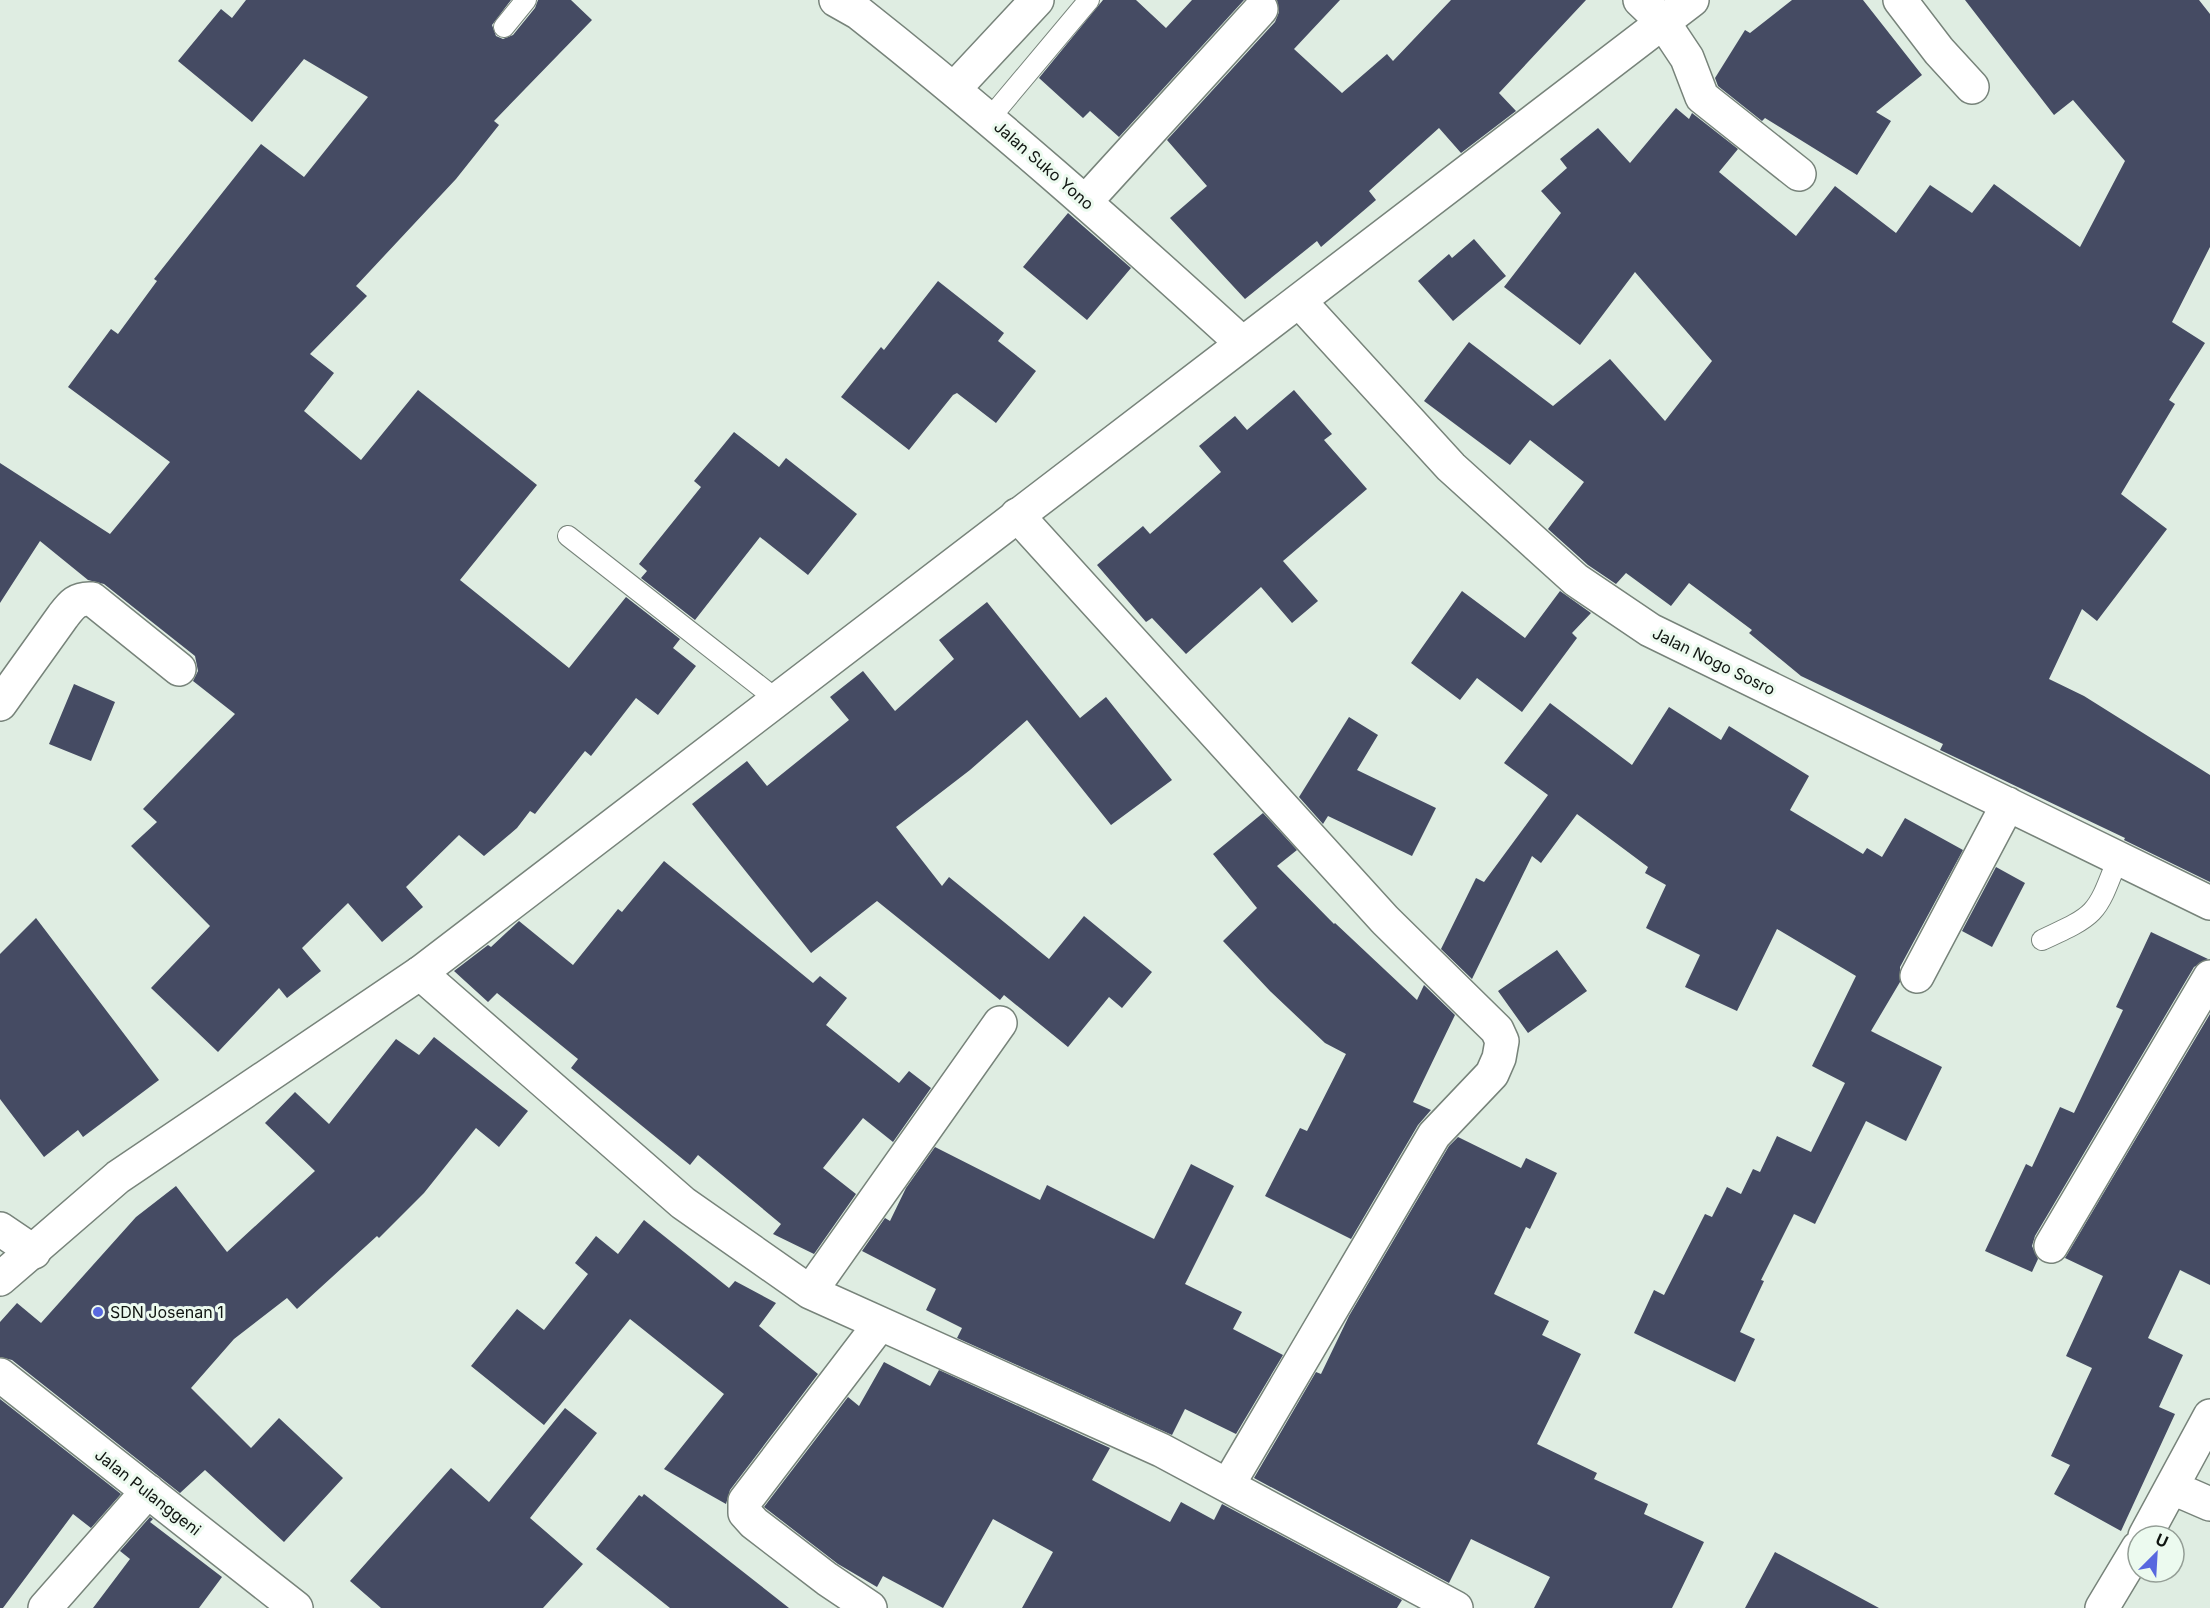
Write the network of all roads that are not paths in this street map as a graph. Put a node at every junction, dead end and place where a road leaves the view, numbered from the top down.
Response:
1 (526, 0) edge
2 (836, 0) edge
3 (1037, 0) edge
4 (1089, 0) edge
5 (1692, 0) edge
6 (1900, 0) edge
7 (1261, 9) dead end
8 (1651, 11) edge
9 (504, 27) dead end
10 (1972, 87) dead end
11 (954, 88) junction
12 (990, 118) junction
13 (1799, 174) dead end
14 (1086, 201) junction
15 (1300, 302) junction
16 (1242, 343) junction
17 (1017, 514) junction
18 (568, 536) dead end
19 (179, 669) dead end
20 (776, 699) junction
21 (0, 705) edge
22 (2008, 804) junction
23 (2118, 858) junction
24 (2210, 903) edge
25 (2042, 940) dead end
26 (420, 973) junction
27 (1917, 976) dead end
28 (2210, 977) edge
29 (1000, 1023) dead end
30 (0, 1229) edge
31 (2050, 1246) dead end
32 (34, 1252) junction
33 (0, 1279) edge
34 (810, 1292) junction
35 (880, 1324) junction
36 (0, 1375) edge
37 (2210, 1416) edge
38 (1228, 1485) junction
39 (2173, 1488) junction
40 (148, 1491) junction
41 (2210, 1504) edge
42 (2152, 1524) edge
43 (2126, 1568) edge
44 (1447, 1606) edge
45 (45, 1608) edge
46 (296, 1608) edge
47 (870, 1608) edge
48 (2102, 1608) edge

1 - 9 lane
2 - 11 street, Jalan Suko Yono
3 - 11 street
4 - 12 lane
5 - 8 street
6 - 10 street
7 - 14 street
8 - 13 street
8 - 15 street
11 - 12 street, Jalan Suko Yono
12 - 14 street, Jalan Suko Yono
14 - 16 street, Jalan Suko Yono
15 - 16 street
15 - 22 street, Jalan Nogo Sosro
16 - 17 street
17 - 20 street
17 - 38 street
18 - 20 lane
19 - 21 street
20 - 26 street
22 - 23 street, Jalan Nogo Sosro
22 - 27 street
23 - 24 street, Jalan Nogo Sosro
23 - 25 lane
26 - 32 street
26 - 34 street
28 - 31 street
29 - 34 street
30 - 32 street
32 - 33 street
34 - 35 street
35 - 38 street
35 - 47 street
36 - 40 street, Jalan Pulanggeni
37 - 39 street
38 - 44 street
39 - 41 street
39 - 42 street
40 - 45 street
40 - 46 street, Jalan Pulanggeni
43 - 48 street

